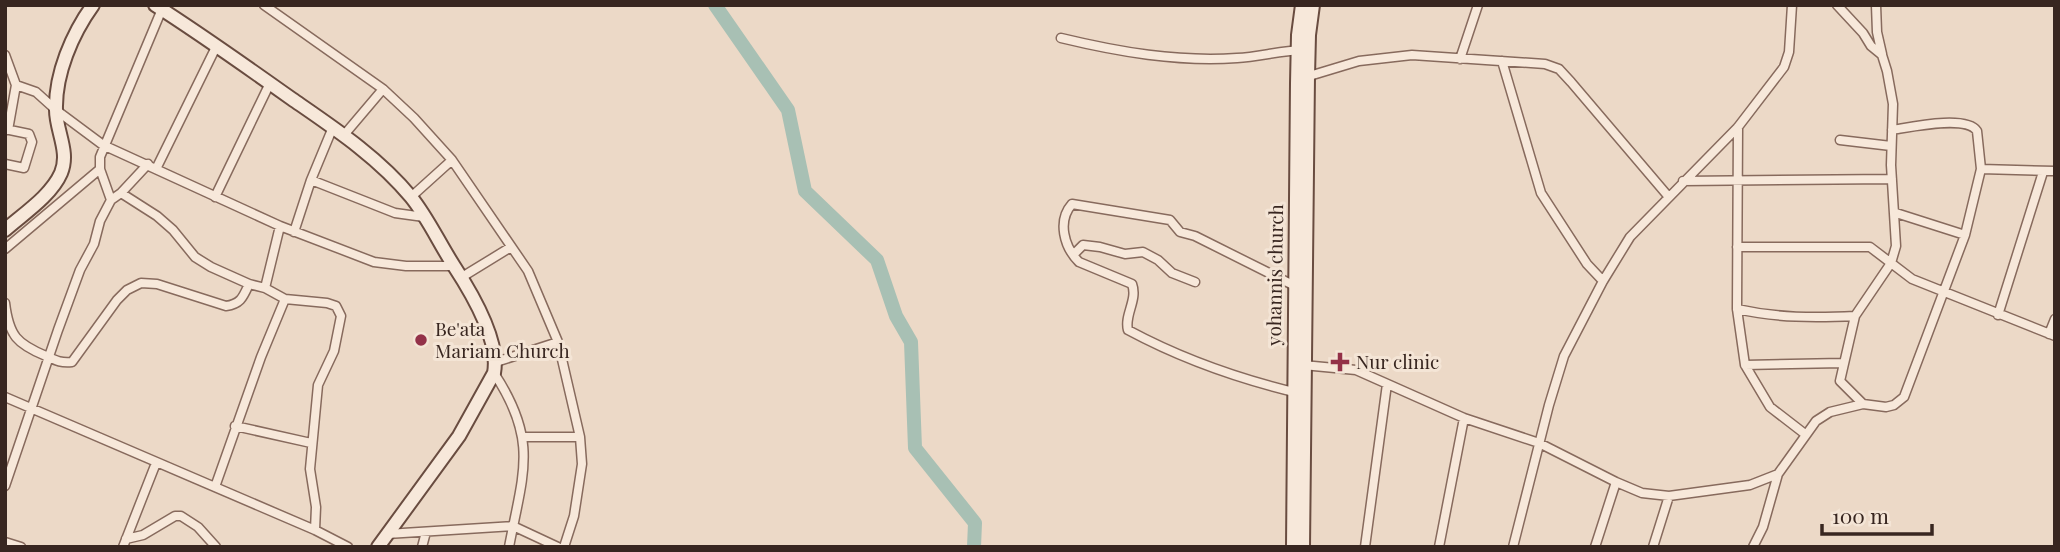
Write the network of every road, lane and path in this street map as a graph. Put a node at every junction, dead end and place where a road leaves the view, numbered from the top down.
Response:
1 (93, 5) edge
2 (264, 5) edge
3 (1302, 5) edge
4 (1313, 5) edge
5 (1478, 5) edge
6 (1792, 5) edge
7 (1838, 5) edge
8 (1876, 5) edge
9 (166, 8) edge
10 (1061, 38) dead end
11 (217, 45) junction
12 (1303, 50) junction
13 (5, 55) edge
14 (1882, 55) junction
15 (1460, 59) junction
16 (1502, 61) junction
17 (1303, 78) junction
18 (270, 83) junction
19 (16, 85) junction
20 (383, 89) junction
21 (56, 110) junction
22 (1738, 127) junction
23 (7, 129) edge
24 (1892, 130) junction
25 (339, 131) junction
26 (1840, 140) dead end
27 (103, 145) junction
28 (1891, 146) junction
29 (453, 160) junction
30 (5, 164) edge
31 (152, 167) junction
32 (100, 169) junction
33 (1981, 169) junction
34 (2055, 171) edge
35 (2043, 172) junction
36 (1892, 179) junction
37 (311, 180) junction
38 (1683, 181) junction
39 (1737, 182) junction
40 (121, 193) junction
41 (1668, 196) junction
42 (215, 197) junction
43 (411, 197) junction
44 (111, 200) junction
45 (1896, 213) junction
46 (425, 217) junction
47 (280, 226) junction
48 (5, 230) edge
49 (294, 232) junction
50 (1965, 234) junction
51 (511, 247) junction
52 (1737, 247) junction
53 (5, 249) edge
54 (1074, 254) junction
55 (1891, 263) junction
56 (454, 266) junction
57 (462, 277) junction
58 (1602, 281) junction
59 (1195, 282) dead end
60 (249, 284) junction
61 (265, 288) junction
62 (1300, 288) junction
63 (1944, 293) junction
64 (285, 299) junction
65 (5, 303) edge
66 (1737, 309) junction
67 (1998, 315) junction
68 (1855, 316) junction
69 (2055, 319) edge
70 (2052, 335) edge
71 (558, 342) junction
72 (49, 357) junction
73 (1842, 363) junction
74 (1299, 365) junction
75 (1745, 365) junction
76 (495, 368) junction
77 (1387, 384) junction
78 (1299, 393) junction
79 (5, 397) edge
80 (1863, 404) junction
81 (32, 409) junction
82 (1464, 418) junction
83 (235, 426) junction
84 (1805, 434) junction
85 (524, 437) junction
86 (580, 437) junction
87 (311, 443) junction
88 (1539, 443) junction
89 (9, 460) edge
90 (156, 463) junction
91 (1777, 474) junction
92 (1616, 482) junction
93 (5, 486) edge
94 (215, 486) junction
95 (1669, 496) junction
96 (513, 526) junction
97 (315, 530) junction
98 (426, 532) junction
99 (387, 534) junction
100 (5, 542) edge
101 (124, 543) edge
102 (21, 547) edge
103 (216, 547) edge
104 (348, 547) edge
105 (378, 547) edge
106 (422, 547) edge
107 (509, 547) edge
108 (558, 547) edge
109 (564, 547) edge
110 (1293, 547) edge
111 (1303, 547) edge
112 (1365, 547) edge
113 (1438, 547) edge
114 (1513, 547) edge
115 (1595, 547) edge
116 (1653, 547) edge
117 (1753, 547) edge

1 - 21 street
2 - 20 street
3 - 12 street
4 - 12 street
5 - 15 street
6 - 22 street
7 - 14 street
8 - 14 street
9 - 11 street
9 - 27 street
10 - 12 street
11 - 18 street
11 - 31 street
12 - 17 street
13 - 19 street
14 - 24 street
15 - 16 street
15 - 17 street
16 - 41 street
16 - 58 street
17 - 62 street
18 - 25 street
18 - 42 street
19 - 21 street
19 - 23 street
20 - 25 street
20 - 29 street
21 - 27 street
21 - 48 street
22 - 38 street
22 - 39 street
23 - 30 street
24 - 28 street
24 - 33 street
25 - 37 street
25 - 43 street
26 - 28 street
27 - 31 street
27 - 32 street
28 - 36 street
29 - 43 street
29 - 51 street
31 - 40 street
31 - 42 street
32 - 44 street
32 - 53 street
33 - 35 street
33 - 50 street
34 - 35 street
35 - 67 street
36 - 39 street
36 - 45 street
37 - 46 street
37 - 49 street
38 - 39 street
38 - 41 street
39 - 52 street
40 - 44 street
40 - 60 street
41 - 58 street
42 - 47 street
43 - 46 street
44 - 72 street
45 - 50 street
45 - 55 street
46 - 56 street
47 - 49 street
47 - 61 street
49 - 56 street
50 - 63 street
51 - 57 street
51 - 71 street
52 - 55 street
52 - 66 street
54 - 59 street
54 - 62 street
54 - 78 street
55 - 63 street
55 - 68 street
56 - 57 street
57 - 76 street
58 - 88 street
60 - 61 street
60 - 72 street
61 - 64 street
62 - 74 street
63 - 67 street
63 - 80 street
64 - 83 street
64 - 87 street
65 - 72 street
66 - 68 street
66 - 75 street
67 - 70 street
68 - 73 street
69 - 70 street
71 - 76 street
71 - 86 street
72 - 81 street
73 - 75 street
73 - 80 street
74 - 77 street
74 - 78 street
75 - 84 street
76 - 85 street
76 - 99 street
77 - 82 street
77 - 112 street
78 - 110 street
78 - 111 street
79 - 81 street
80 - 84 street
81 - 89 street
81 - 90 street
82 - 88 street
82 - 113 street
83 - 87 street
83 - 94 street
84 - 91 street
85 - 86 street
85 - 96 street
86 - 109 street
87 - 97 street
88 - 92 street
88 - 114 street
89 - 93 street
90 - 94 street
90 - 101 street
91 - 95 street
91 - 117 street
92 - 95 street
92 - 115 street
94 - 97 street
95 - 116 street
96 - 98 street
96 - 107 street
96 - 108 street
97 - 104 street
98 - 99 street
98 - 106 street
99 - 105 street
100 - 102 street
101 - 103 street

